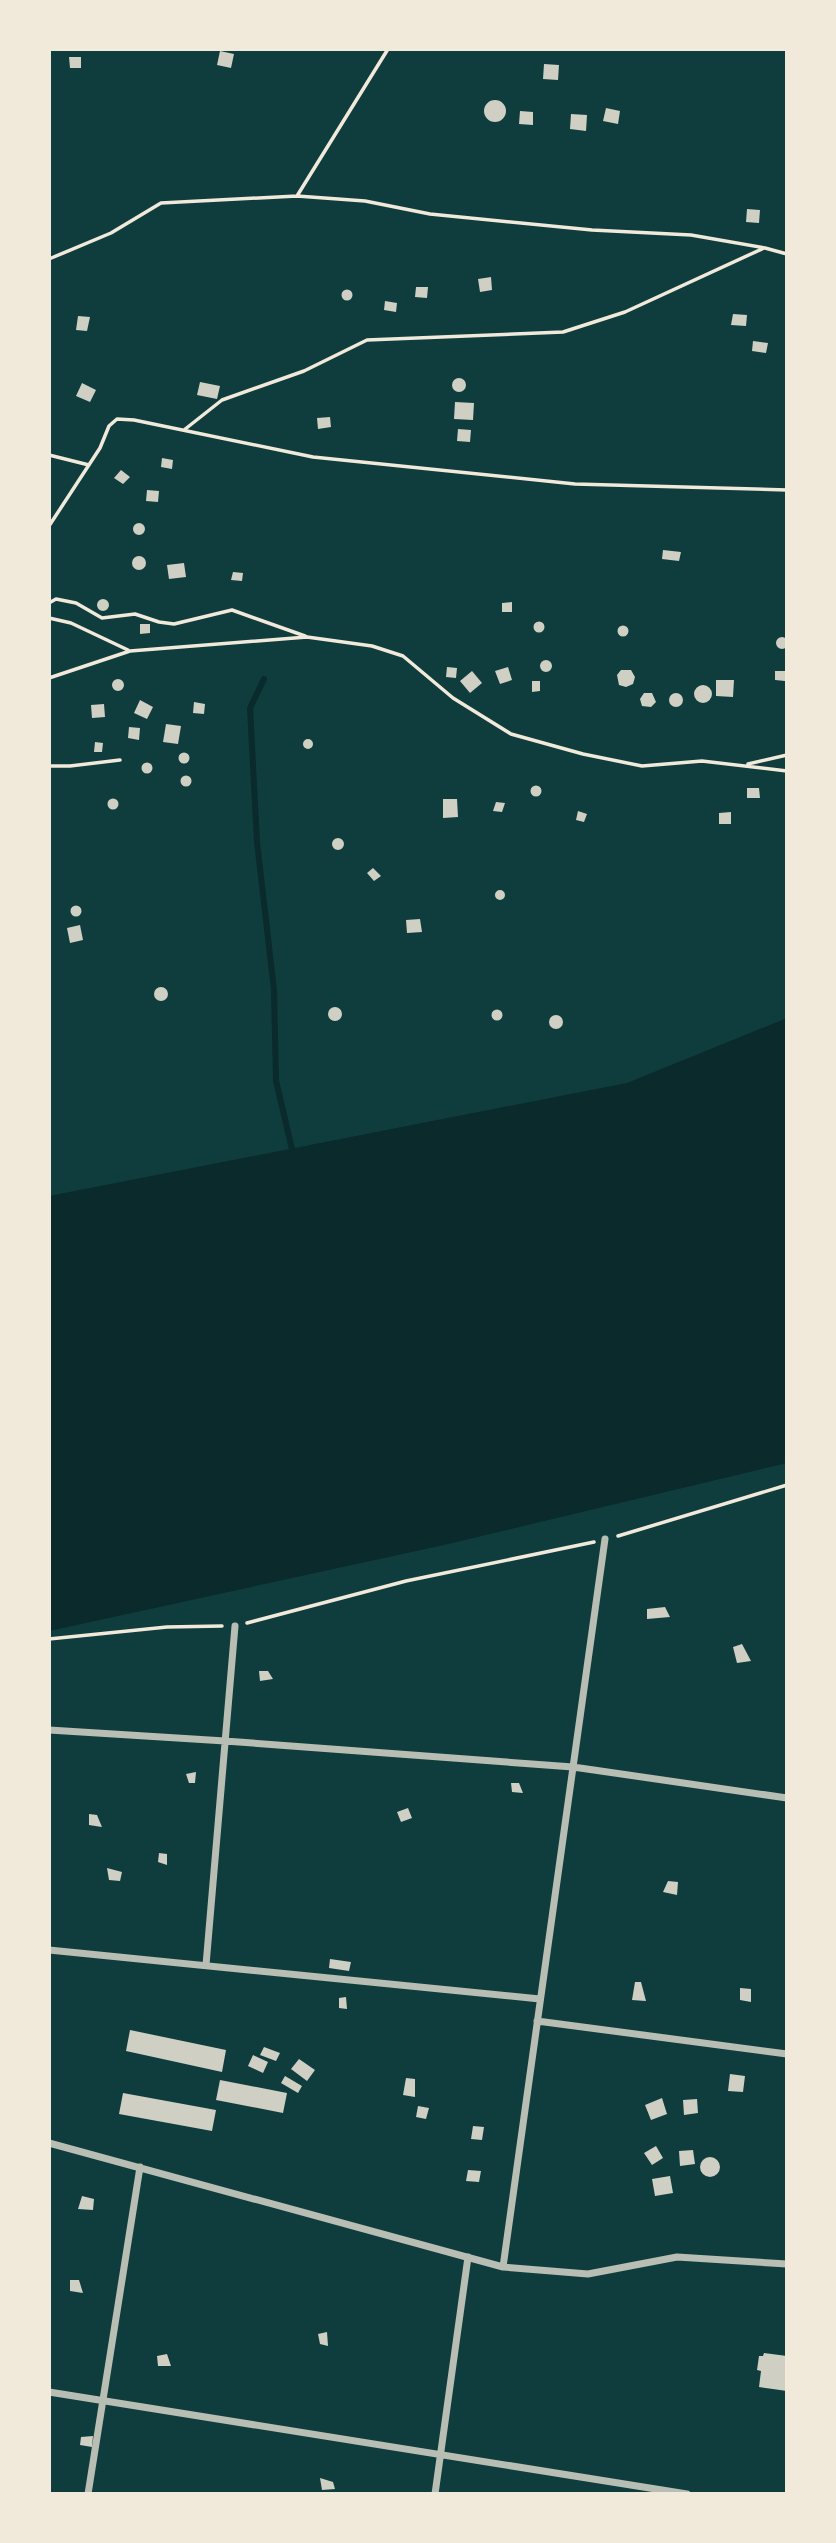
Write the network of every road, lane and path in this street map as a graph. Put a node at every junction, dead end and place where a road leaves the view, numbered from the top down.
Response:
1 (388, 49) edge
2 (297, 196) junction
3 (765, 248) junction
4 (787, 254) edge
5 (49, 259) edge
6 (184, 430) junction
7 (49, 455) edge
8 (89, 465) junction
9 (787, 490) edge
10 (49, 526) edge
11 (49, 603) edge
12 (49, 618) edge
13 (307, 637) junction
14 (130, 651) junction
15 (49, 678) edge
16 (787, 755) edge
17 (120, 760) dead end
18 (49, 766) edge
19 (743, 766) junction
20 (787, 771) edge
21 (787, 1485) edge
22 (605, 1539) junction
23 (235, 1626) junction
24 (49, 1639) edge
25 (49, 1730) edge
26 (225, 1741) junction
27 (573, 1768) junction
28 (787, 1798) edge
29 (49, 1950) edge
30 (206, 1965) junction
31 (540, 1998) junction
32 (537, 2021) junction
33 (787, 2054) edge
34 (49, 2143) edge
35 (140, 2167) junction
36 (468, 2257) junction
37 (787, 2264) edge
38 (503, 2267) junction
39 (49, 2392) edge
40 (103, 2400) junction
41 (441, 2455) junction
42 (88, 2494) edge
43 (435, 2494) edge
44 (687, 2494) edge

1 - 2 path
2 - 3 path
2 - 5 path
3 - 4 path
3 - 6 path
6 - 8 path
6 - 9 path
7 - 8 path
8 - 10 path
11 - 13 path
12 - 14 path
13 - 14 path
13 - 19 path
14 - 15 path
16 - 19 path
17 - 18 path
19 - 20 path
21 - 22 path
22 - 23 path
22 - 27 street
23 - 24 path
23 - 26 street
25 - 26 street
26 - 27 street
26 - 30 street
27 - 28 street
27 - 31 street
29 - 30 street
30 - 31 street
31 - 32 street
32 - 33 street
32 - 38 street
34 - 35 street
35 - 36 street
35 - 40 street
36 - 38 street
36 - 41 street
37 - 38 street
39 - 40 street
40 - 41 street
40 - 42 street
41 - 43 street
41 - 44 street

